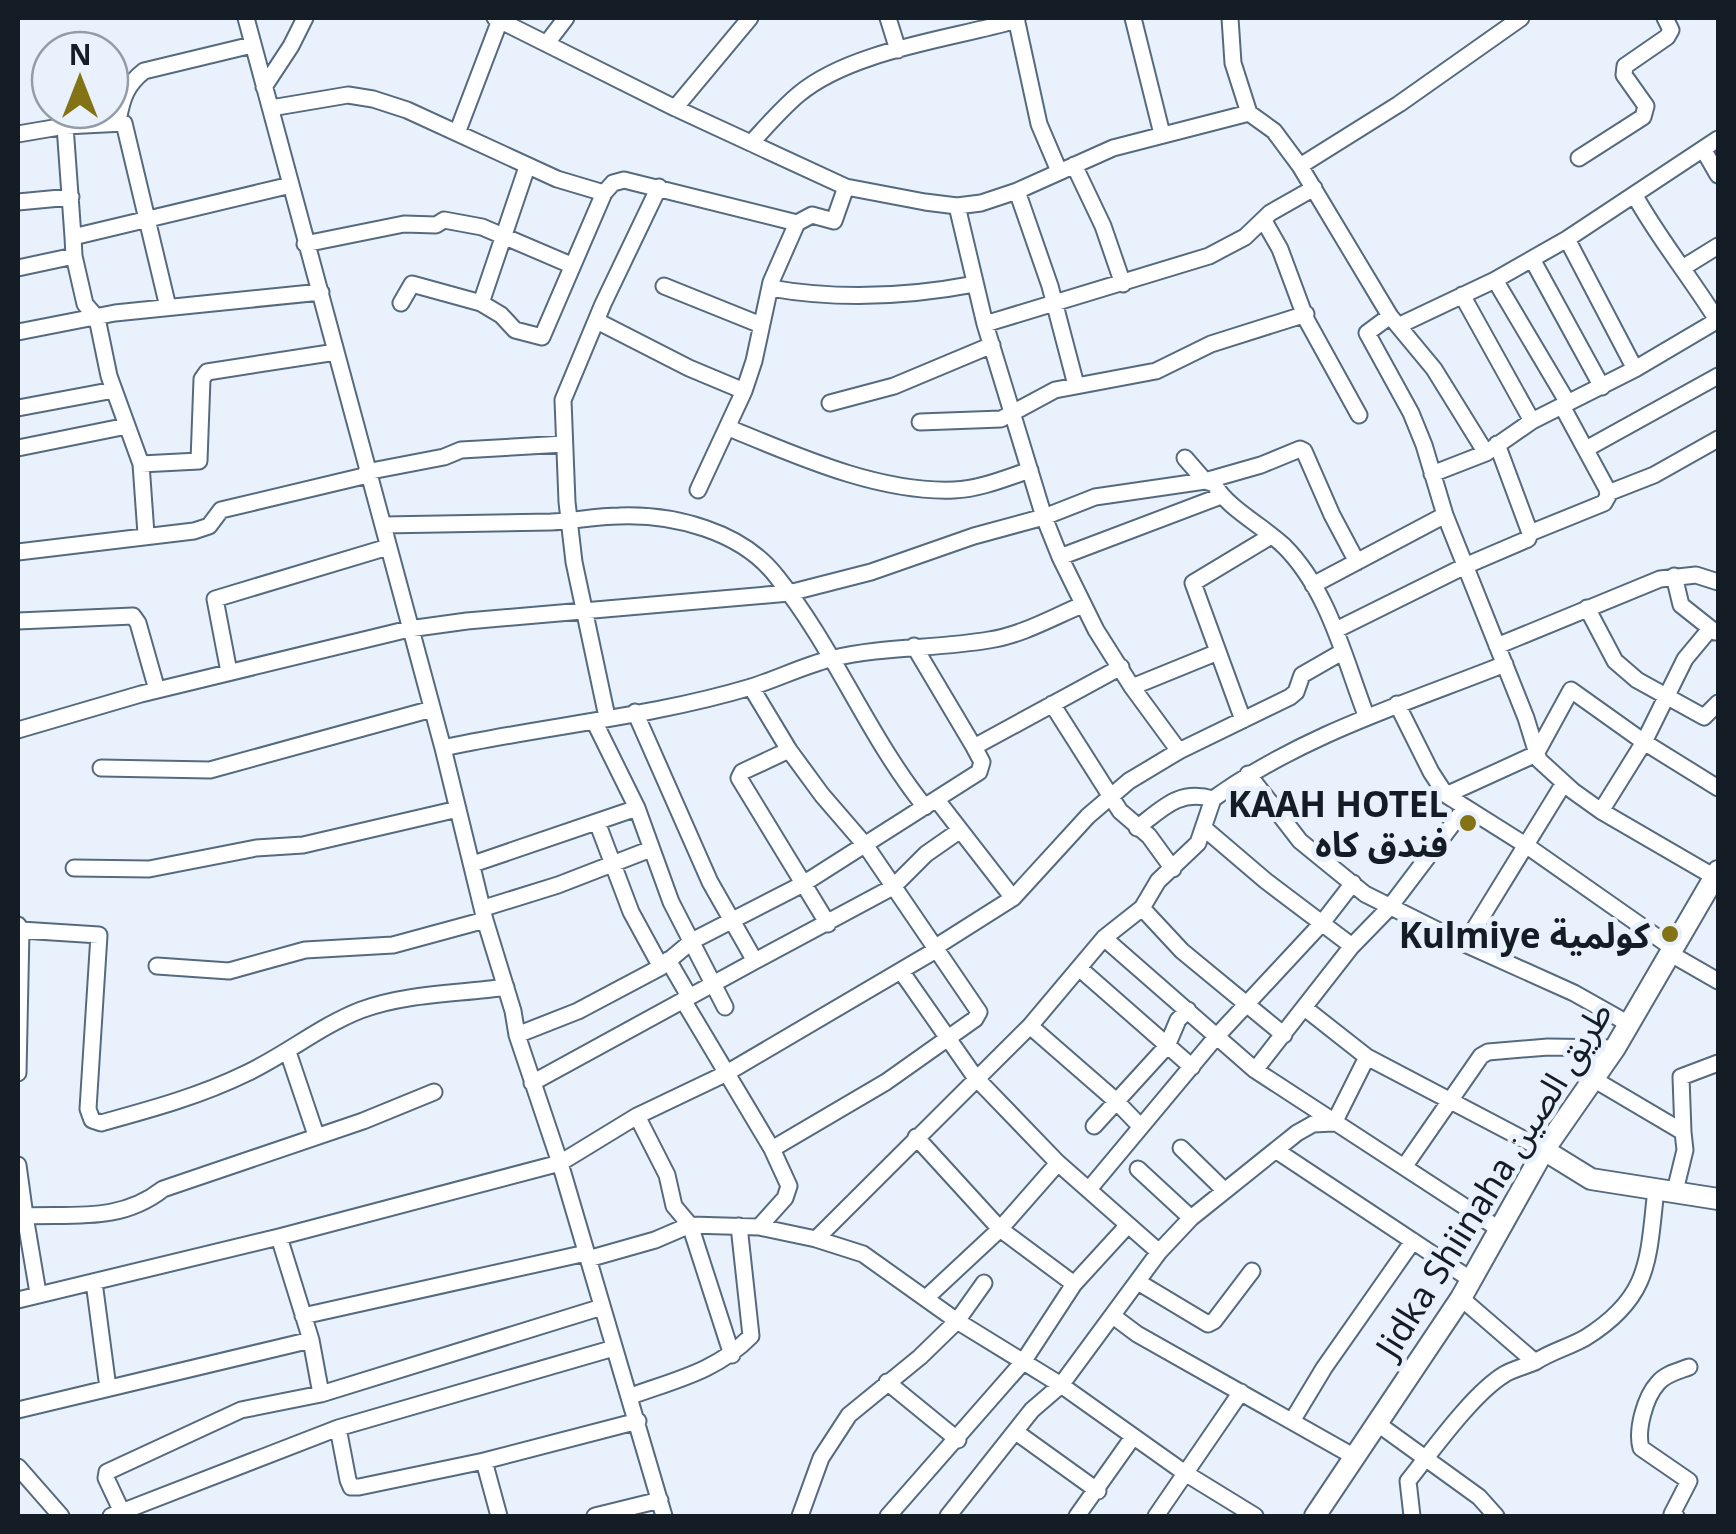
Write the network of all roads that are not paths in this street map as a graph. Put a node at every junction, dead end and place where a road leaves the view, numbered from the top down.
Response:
1 (246, 18) edge
2 (304, 18) edge
3 (566, 18) edge
4 (750, 18) edge
5 (888, 18) edge
6 (1017, 18) edge
7 (1133, 18) edge
8 (1230, 18) edge
9 (1521, 18) edge
10 (1665, 18) edge
11 (497, 19) edge
12 (548, 43) junction
13 (252, 44) junction
14 (898, 50) junction
15 (130, 82) edge
16 (264, 87) junction
17 (270, 108) junction
18 (676, 108) junction
19 (1249, 113) junction
20 (65, 130) edge
21 (127, 130) edge
22 (456, 133) junction
23 (1162, 134) junction
24 (1718, 139) edge
25 (751, 144) junction
26 (1703, 149) junction
27 (1579, 158) dead end
28 (526, 166) junction
29 (1300, 166) junction
30 (1067, 168) junction
31 (1718, 175) edge
32 (291, 185) junction
33 (658, 186) junction
34 (846, 187) junction
35 (1314, 188) junction
36 (1016, 191) junction
37 (604, 193) junction
38 (1635, 196) junction
39 (71, 198) junction
40 (18, 202) edge
41 (958, 206) junction
42 (148, 221) junction
43 (1264, 221) junction
44 (797, 224) junction
45 (503, 234) junction
46 (73, 237) junction
47 (1568, 239) junction
48 (305, 244) junction
49 (1718, 246) edge
50 (74, 256) junction
51 (1532, 259) junction
52 (571, 265) junction
53 (1684, 267) junction
54 (18, 268) edge
55 (1495, 280) junction
56 (975, 284) junction
57 (1123, 284) junction
58 (664, 286) dead end
59 (770, 288) junction
60 (322, 292) junction
61 (1462, 295) junction
62 (402, 303) dead end
63 (481, 303) junction
64 (1054, 303) junction
65 (168, 307) junction
66 (1306, 314) junction
67 (97, 318) junction
68 (1395, 320) junction
69 (1718, 320) edge
70 (596, 321) junction
71 (985, 324) junction
72 (761, 325) junction
73 (18, 332) edge
74 (992, 345) junction
75 (336, 352) junction
76 (1635, 369) junction
77 (1718, 376) edge
78 (1076, 386) junction
79 (1602, 386) junction
80 (114, 390) junction
81 (744, 390) junction
82 (830, 403) dead end
83 (1565, 404) junction
84 (18, 408) edge
85 (1012, 412) junction
86 (1358, 415) dead end
87 (1532, 420) junction
88 (920, 422) dead end
89 (127, 426) junction
90 (728, 428) junction
91 (1718, 439) edge
92 (564, 444) junction
93 (18, 448) edge
94 (1491, 448) junction
95 (1586, 450) junction
96 (1186, 458) dead end
97 (141, 464) junction
98 (1030, 470) junction
99 (367, 474) junction
100 (1432, 474) junction
101 (1205, 481) junction
102 (698, 490) dead end
103 (1608, 493) junction
104 (1220, 496) junction
105 (1445, 515) junction
106 (1044, 517) junction
107 (570, 522) junction
108 (383, 524) junction
109 (1530, 533) junction
110 (146, 534) junction
111 (1271, 536) junction
112 (388, 547) junction
113 (18, 552) edge
114 (1060, 557) junction
115 (1357, 562) junction
116 (1465, 566) junction
117 (1674, 576) junction
118 (1718, 582) edge
119 (1314, 585) junction
120 (789, 594) junction
121 (1082, 606) junction
122 (1588, 608) junction
123 (584, 612) junction
124 (18, 621) edge
125 (409, 628) junction
126 (1336, 630) junction
127 (1714, 631) edge
128 (914, 646) junction
129 (1497, 646) junction
130 (1218, 652) junction
131 (1342, 652) junction
132 (834, 658) junction
133 (1505, 664) junction
134 (1121, 667) junction
135 (229, 672) junction
136 (750, 687) junction
137 (1132, 687) junction
138 (157, 690) junction
139 (1666, 697) junction
140 (1718, 703) edge
141 (1052, 704) junction
142 (1397, 704) junction
143 (432, 708) junction
144 (635, 712) junction
145 (1366, 715) junction
146 (600, 719) junction
147 (1243, 720) junction
148 (18, 730) edge
149 (1644, 742) junction
150 (974, 747) junction
151 (443, 748) junction
152 (789, 750) junction
153 (1179, 751) junction
154 (1536, 754) junction
155 (101, 768) dead end
156 (1248, 774) junction
157 (1564, 783) junction
158 (1718, 788) edge
159 (1446, 795) junction
160 (1110, 796) junction
161 (1213, 799) junction
162 (931, 804) junction
163 (637, 808) junction
164 (1464, 809) junction
165 (458, 810) junction
166 (1601, 811) junction
167 (597, 822) junction
168 (1137, 828) junction
169 (1205, 829) junction
170 (959, 831) junction
171 (866, 846) junction
172 (1528, 846) junction
173 (650, 849) junction
174 (473, 864) junction
175 (612, 864) junction
176 (74, 868) dead end
177 (1173, 869) junction
178 (1717, 875) edge
179 (1353, 883) junction
180 (803, 884) junction
181 (893, 887) junction
182 (1013, 898) junction
183 (1142, 908) junction
184 (1389, 908) junction
185 (485, 914) junction
186 (730, 920) junction
187 (1322, 923) junction
188 (828, 924) junction
189 (19, 927) edge
190 (1104, 938) junction
191 (692, 940) junction
192 (1465, 944) junction
193 (1352, 946) junction
194 (935, 949) junction
195 (1672, 951) junction
196 (755, 960) junction
197 (665, 963) junction
198 (157, 966) dead end
199 (1079, 968) junction
200 (902, 971) junction
201 (1718, 980) edge
202 (715, 984) junction
203 (506, 987) junction
204 (686, 998) junction
205 (725, 1007) dead end
206 (1247, 1007) junction
207 (1306, 1008) junction
208 (1188, 1010) junction
209 (1628, 1024) junction
210 (1030, 1026) junction
211 (516, 1035) junction
212 (1284, 1035) junction
213 (1216, 1036) junction
214 (947, 1040) junction
215 (1168, 1046) junction
216 (1615, 1048) junction
217 (288, 1052) junction
218 (1367, 1056) junction
219 (1718, 1063) edge
220 (1192, 1067) junction
221 (1255, 1070) junction
222 (18, 1073) edge
223 (725, 1074) junction
224 (976, 1078) junction
225 (1596, 1080) junction
226 (532, 1083) junction
227 (434, 1092) dead end
228 (1115, 1100) junction
229 (1450, 1101) junction
230 (637, 1116) junction
231 (1334, 1123) junction
232 (1094, 1126) dead end
233 (1141, 1127) junction
234 (1683, 1132) junction
235 (316, 1135) junction
236 (916, 1137) junction
237 (1181, 1148) dead end
238 (772, 1149) junction
239 (1544, 1150) junction
240 (1277, 1151) junction
241 (560, 1163) junction
242 (1058, 1163) junction
243 (18, 1165) edge
244 (1404, 1167) junction
245 (1138, 1169) dead end
246 (1090, 1188) junction
247 (1224, 1190) junction
248 (1666, 1190) junction
249 (1718, 1198) edge
250 (21, 1216) edge
251 (1190, 1218) junction
252 (1128, 1224) junction
253 (690, 1226) junction
254 (738, 1226) junction
255 (759, 1227) junction
256 (1499, 1229) junction
257 (1000, 1230) junction
258 (280, 1238) junction
259 (816, 1239) junction
260 (1414, 1241) junction
261 (1160, 1252) junction
262 (587, 1256) junction
263 (1252, 1271) dead end
264 (94, 1282) junction
265 (1138, 1282) junction
266 (984, 1283) dead end
267 (1074, 1284) junction
268 (1466, 1288) junction
269 (38, 1293) junction
270 (926, 1298) junction
271 (18, 1300) edge
272 (602, 1307) junction
273 (303, 1316) junction
274 (1113, 1316) junction
275 (957, 1321) junction
276 (311, 1340) junction
277 (614, 1348) junction
278 (732, 1355) junction
279 (1023, 1362) junction
280 (1536, 1362) junction
281 (1688, 1367) dead end
282 (887, 1382) junction
283 (1061, 1384) junction
284 (108, 1388) junction
285 (1241, 1392) junction
286 (322, 1394) junction
287 (631, 1396) junction
288 (18, 1410) edge
289 (638, 1421) junction
290 (1292, 1421) junction
291 (1378, 1424) junction
292 (338, 1428) junction
293 (1016, 1432) junction
294 (1133, 1437) junction
295 (958, 1440) junction
296 (1353, 1456) junction
297 (1426, 1459) junction
298 (484, 1462) junction
299 (18, 1467) edge
300 (1184, 1473) junction
301 (1098, 1491) junction
302 (662, 1508) edge
303 (116, 1514) edge
304 (61, 1516) edge
305 (499, 1516) edge
306 (595, 1516) edge
307 (800, 1516) edge
308 (888, 1516) edge
309 (948, 1516) edge
310 (1077, 1516) edge
311 (1156, 1516) edge
312 (1255, 1516) edge
313 (1315, 1516) edge
314 (1412, 1516) edge
315 (1496, 1516) edge
316 (1673, 1516) edge

1 - 13 street
2 - 16 street
3 - 12 street
4 - 18 street
5 - 14 street
6 - 14 street
6 - 30 street
7 - 23 street
8 - 19 street
9 - 29 street
10 - 27 street
11 - 12 street
11 - 22 street
12 - 18 street
13 - 15 street
13 - 16 street
14 - 25 street
16 - 17 street
17 - 22 street
17 - 32 street
18 - 25 street
19 - 23 street
19 - 29 street
20 - 39 street
21 - 42 street
22 - 28 street
23 - 30 street
24 - 26 street
25 - 34 street
26 - 31 street
26 - 38 street
28 - 37 street
28 - 45 street
29 - 35 street
30 - 36 street
30 - 57 street
32 - 42 street
32 - 48 street
33 - 37 street
33 - 44 street
33 - 70 street
34 - 41 street
34 - 44 street
35 - 43 street
35 - 68 street
36 - 41 street
36 - 64 street
37 - 52 street
38 - 47 street
38 - 53 street
39 - 40 street
39 - 46 street
41 - 56 street
42 - 46 street
42 - 65 street
43 - 57 street
43 - 66 street
44 - 59 street
45 - 48 street
45 - 52 street
45 - 63 street
46 - 50 street
47 - 51 street
47 - 76 street
48 - 60 street
49 - 53 street
50 - 54 street
50 - 67 street
51 - 55 street
51 - 79 street
52 - 63 street
53 - 69 street
55 - 61 street
55 - 83 street
56 - 59 street
56 - 71 street
57 - 64 street
58 - 72 street
59 - 72 street
60 - 65 street
60 - 75 street
61 - 68 street
61 - 87 street
62 - 63 street
64 - 71 street
64 - 78 street
65 - 67 street
66 - 78 street
66 - 86 street
67 - 73 street
67 - 80 street
68 - 94 street
68 - 100 street
69 - 76 street
70 - 81 street
70 - 92 street
71 - 74 street
72 - 81 street
74 - 82 street
74 - 85 street
75 - 97 street
75 - 99 street
76 - 79 street
77 - 95 street
78 - 85 street
79 - 83 street
80 - 84 street
80 - 89 street
81 - 90 street
83 - 87 street
83 - 95 street
85 - 88 street
85 - 98 street
87 - 94 street
89 - 93 street
89 - 97 street
90 - 98 street
90 - 102 street
91 - 103 street
92 - 99 street
92 - 107 street
94 - 100 street
94 - 109 street
95 - 103 street
96 - 101 street
97 - 110 street
98 - 106 street
99 - 108 street
99 - 110 street
100 - 105 street
101 - 104 street
101 - 106 street
101 - 115 street
103 - 109 street
104 - 111 street
104 - 114 street
105 - 115 street
105 - 116 street
106 - 114 street
106 - 120 street
107 - 108 street
107 - 120 street
107 - 123 street
108 - 112 street
109 - 116 street
110 - 113 street
111 - 119 street
111 - 130 street
112 - 125 street
112 - 135 street
114 - 121 street
115 - 119 street
116 - 126 street
116 - 129 street
117 - 118 street
117 - 122 street
117 - 127 street
119 - 126 street
120 - 123 street
120 - 132 street
121 - 128 street
121 - 134 street
122 - 129 street
122 - 139 street
123 - 125 street
123 - 146 street
124 - 138 street
125 - 135 street
125 - 143 street
126 - 131 street
127 - 139 street
128 - 132 street
128 - 150 street
129 - 133 street
130 - 137 street
130 - 147 street
131 - 145 street
131 - 147 street
132 - 136 street
132 - 162 street
133 - 142 street
133 - 154 street
134 - 137 street
134 - 141 street
135 - 138 street
136 - 144 street
136 - 152 street
137 - 153 street
138 - 148 street
139 - 140 street
139 - 149 street
141 - 150 street
141 - 160 street
142 - 145 street
142 - 159 street
143 - 151 street
143 - 155 street
144 - 146 street
144 - 186 street
145 - 156 street
146 - 151 street
146 - 163 street
147 - 153 street
149 - 154 street
149 - 158 street
149 - 166 street
150 - 162 street
151 - 165 street
152 - 171 street
152 - 180 street
153 - 160 street
154 - 157 street
154 - 159 street
156 - 161 street
156 - 179 street
157 - 166 street
157 - 172 street
159 - 164 street
160 - 168 street
160 - 182 street
161 - 168 street
161 - 169 street
162 - 170 street
162 - 171 street
163 - 167 street
163 - 173 street
164 - 172 street
164 - 184 street
165 - 174 street
165 - 176 street
166 - 178 street
167 - 174 street
167 - 175 street
168 - 177 street
169 - 177 street
169 - 187 street
170 - 181 street
170 - 182 street
171 - 180 street
171 - 181 street
172 - 192 street
172 - 195 street
173 - 175 street
173 - 191 street
174 - 185 street
175 - 185 street
175 - 197 street
177 - 183 street
178 - 195 main road, Jidka Shiinaha طريق الصين
179 - 184 street
179 - 187 street
180 - 186 street
180 - 188 street
181 - 188 street
181 - 194 street
182 - 194 street
183 - 190 street
183 - 206 street
184 - 192 street
184 - 193 street
185 - 198 street
185 - 203 street
186 - 191 street
186 - 196 street
187 - 193 street
187 - 206 street
188 - 196 street
189 - 217 street
189 - 222 street
190 - 199 street
190 - 208 street
191 - 197 street
191 - 202 street
192 - 209 street
193 - 207 street
194 - 200 street
194 - 214 street
195 - 201 street
195 - 209 main road, Jidka Shiinaha طريق الصين
196 - 202 street
197 - 204 street
197 - 211 street
199 - 210 street
199 - 215 street
200 - 214 street
200 - 223 street
202 - 204 street
202 - 205 street
203 - 211 street
203 - 217 street
204 - 223 street
204 - 226 street
206 - 212 street
206 - 213 street
207 - 212 street
207 - 218 street
208 - 213 street
208 - 215 street
209 - 216 main road, Jidka Shiinaha طريق الصين
210 - 224 street
210 - 228 street
211 - 226 street
212 - 221 street
213 - 220 street
213 - 221 street
214 - 224 street
214 - 238 street
215 - 220 street
215 - 228 street
216 - 225 main road, Jidka Shiinaha طريق الصين
216 - 229 street
217 - 235 street
218 - 229 street
218 - 231 street
219 - 234 street
220 - 233 street
221 - 231 street
223 - 230 street
223 - 238 street
224 - 236 street
224 - 242 street
225 - 234 street
225 - 239 main road, Jidka Shiinaha طريق الصين
226 - 241 street
227 - 235 street
228 - 232 street
228 - 233 street
229 - 239 street
229 - 244 street
230 - 241 street
230 - 253 street
231 - 240 street
231 - 244 street
233 - 246 street
234 - 248 street
235 - 250 street
236 - 257 street
236 - 259 street
237 - 247 street
238 - 255 street
239 - 248 main road
239 - 256 main road, Jidka Shiinaha طريق الصين
240 - 247 street
240 - 260 street
241 - 258 street
241 - 262 street
242 - 246 street
242 - 257 street
243 - 250 street
244 - 256 street
245 - 251 street
246 - 252 street
247 - 251 street
248 - 249 main road
248 - 280 street
250 - 269 street
251 - 261 street
252 - 261 street
252 - 267 street
253 - 254 street
253 - 262 street
253 - 278 street
254 - 255 street
254 - 278 street
255 - 259 street
256 - 268 main road, Jidka Shiinaha طريق الصين
257 - 267 street
257 - 270 street
258 - 264 street
258 - 273 street
259 - 270 street
260 - 268 street
260 - 290 street
261 - 265 street
262 - 272 street
262 - 273 street
263 - 265 street
264 - 269 street
264 - 284 street
265 - 274 street
266 - 275 street
267 - 279 street
268 - 280 street
268 - 291 main road, Jidka Shiinaha طريق الصين
269 - 271 street
270 - 275 street
272 - 277 street
272 - 286 street
273 - 276 street
274 - 283 street
274 - 285 street
275 - 279 street
275 - 282 street
276 - 284 street
276 - 286 street
277 - 287 street
277 - 292 street
278 - 287 street
279 - 283 street
279 - 295 street
280 - 297 street
281 - 316 street
282 - 295 street
282 - 307 street
283 - 293 street
283 - 294 street
284 - 288 street
285 - 290 street
285 - 300 street
286 - 303 street
287 - 289 street
289 - 298 street
289 - 302 street
290 - 296 street
291 - 296 main road, Jidka Shiinaha طريق الصين
291 - 297 street
292 - 298 street
292 - 303 street
293 - 301 street
293 - 309 street
294 - 300 street
294 - 301 street
295 - 308 street
296 - 313 main road, Jidka Shiinaha طريق الصين
297 - 314 street
297 - 315 street
298 - 305 street
299 - 304 street
300 - 311 street
300 - 312 street
301 - 310 street
302 - 306 street

